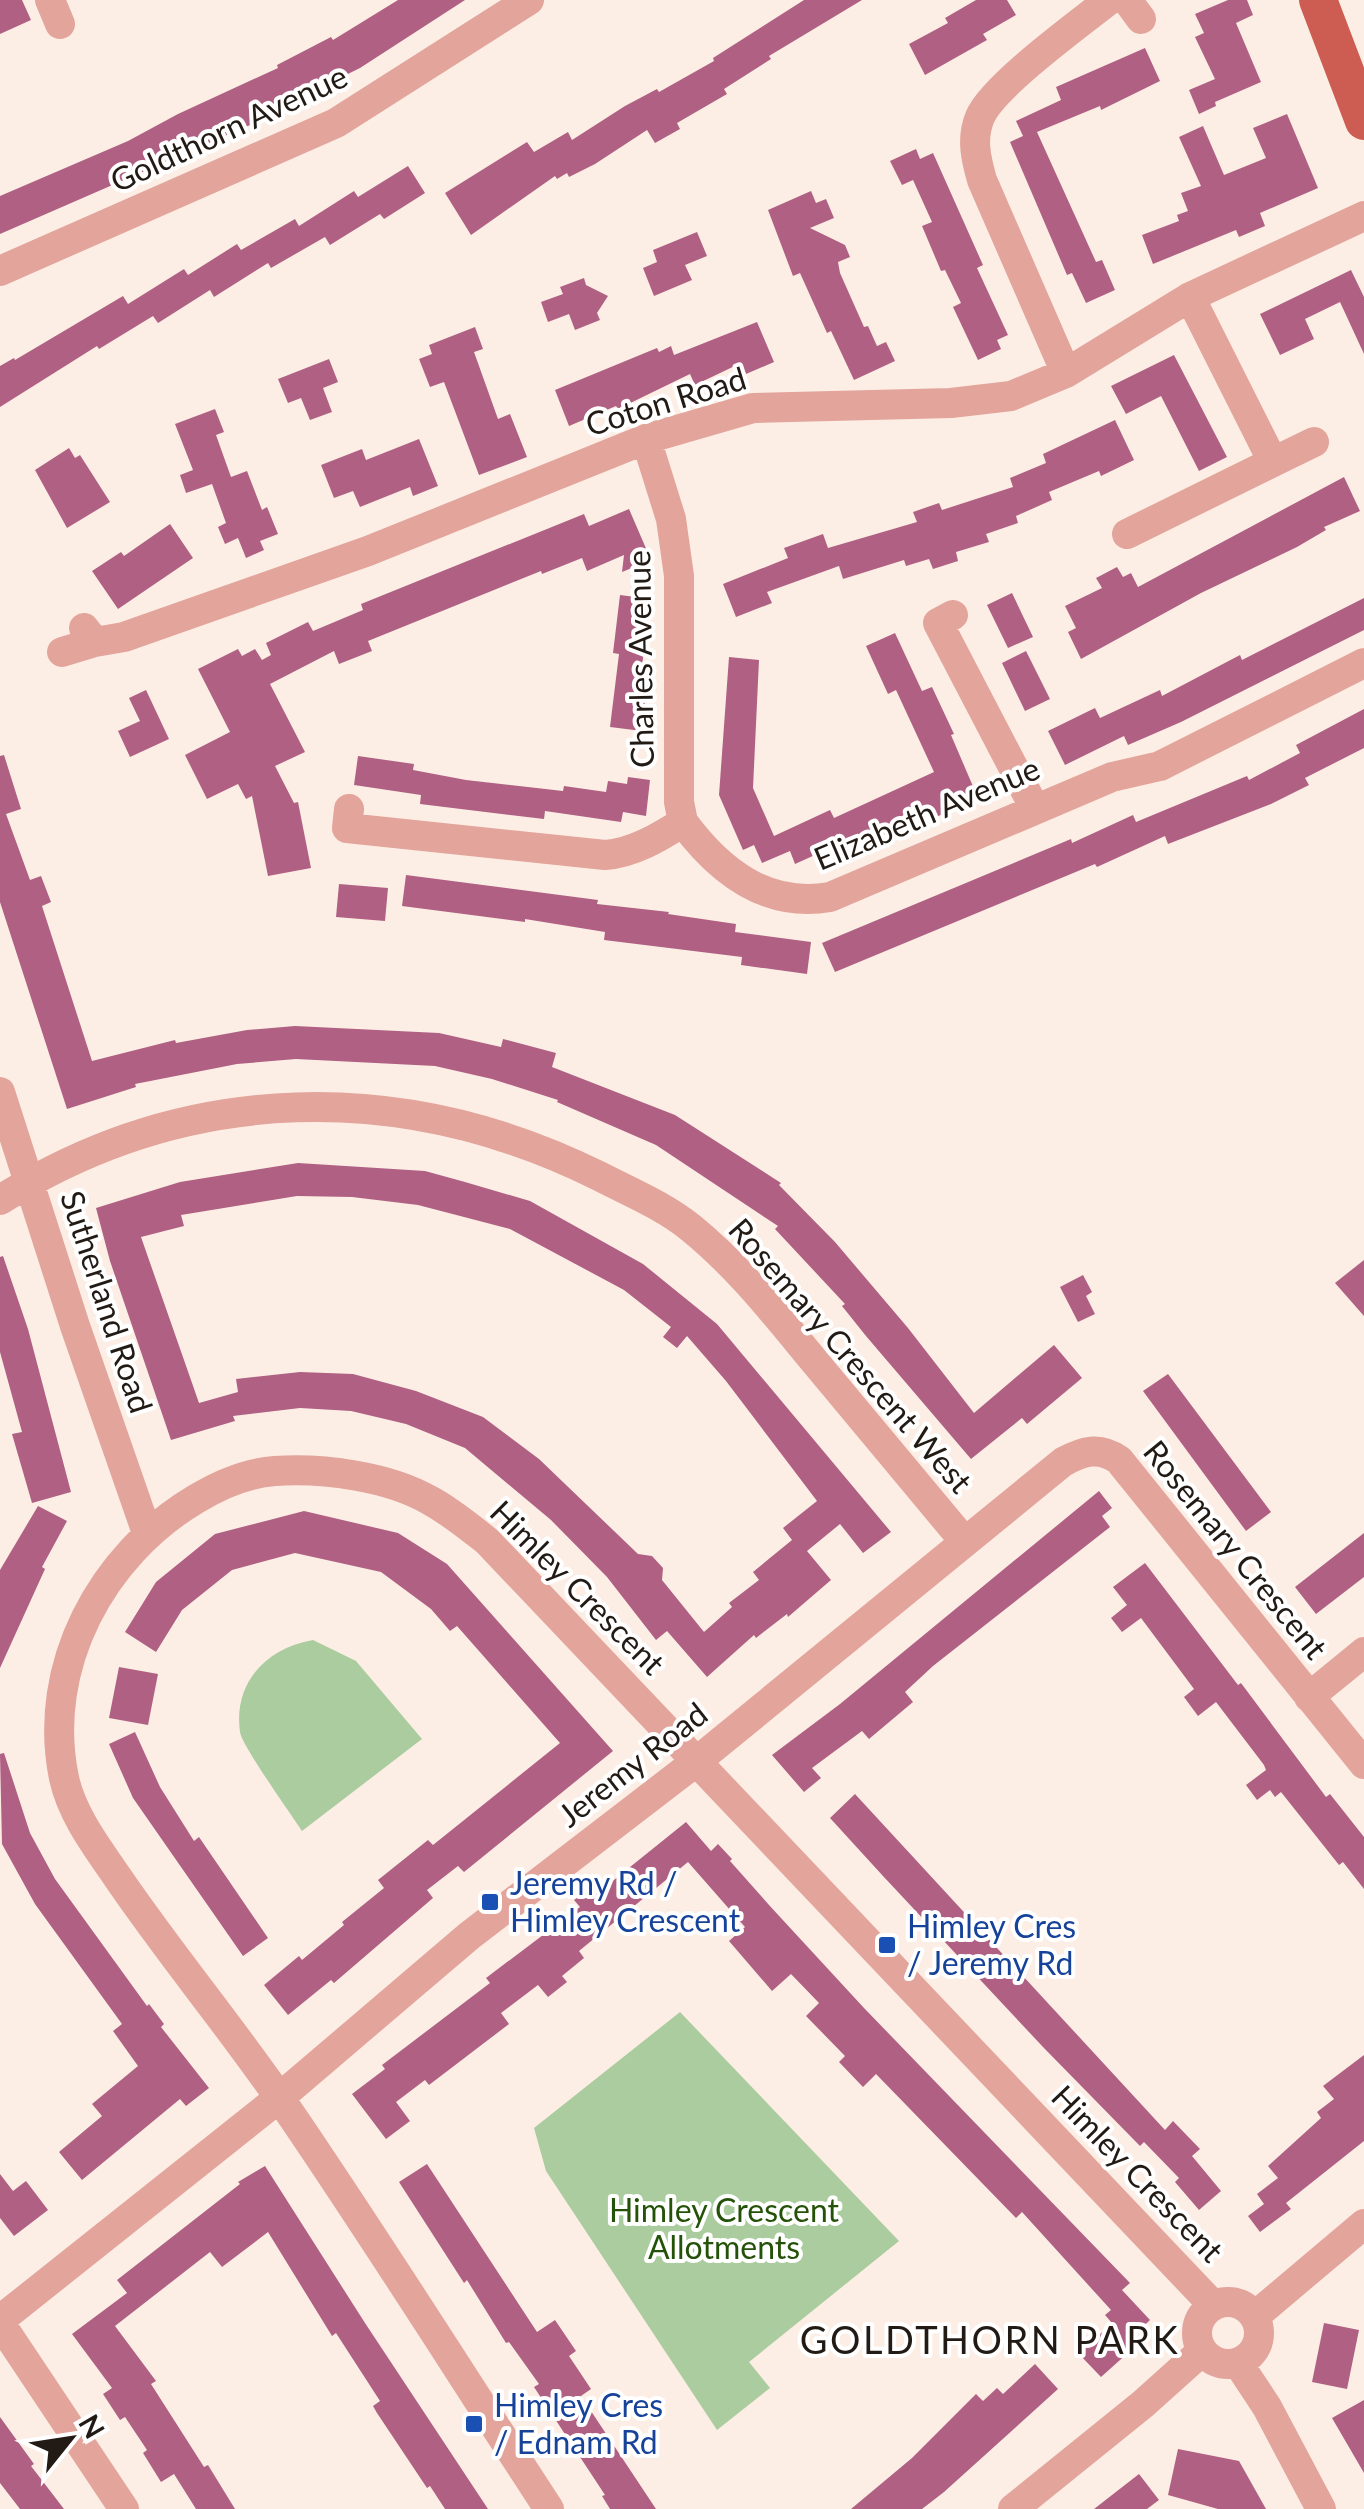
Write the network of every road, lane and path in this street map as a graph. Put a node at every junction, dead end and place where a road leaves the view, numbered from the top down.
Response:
1 (529, 0) edge
2 (1109, 0) edge
3 (1318, 0) edge
4 (1364, 121) edge
5 (1364, 216) edge
6 (0, 271) edge
7 (1190, 297) junction
8 (1066, 373) junction
9 (646, 438) junction
10 (1314, 442) dead end
11 (1273, 462) junction
12 (1127, 534) dead end
13 (938, 623) dead end
14 (62, 652) dead end
15 (1364, 664) edge
16 (1034, 807) junction
17 (683, 822) junction
18 (346, 828) dead end
19 (0, 1092) edge
20 (29, 1182) junction
21 (0, 1200) edge
22 (1077, 1454) joint
23 (147, 1533) junction
24 (964, 1542) junction
25 (1364, 1652) edge
26 (1309, 1696) junction
27 (697, 1761) junction
28 (1364, 1764) edge
29 (279, 2098) junction
30 (1364, 2224) edge
31 (1214, 2305) junction
32 (1255, 2316) junction
33 (0, 2322) edge
34 (1202, 2351) junction
35 (1238, 2363) junction
36 (124, 2509) edge
37 (550, 2509) edge
38 (1013, 2509) edge
39 (1320, 2509) edge

1 - 6 street, Goldthorn Avenue
2 - 8 street
3 - 4 main road
5 - 7 street, Coton Road
7 - 8 street, Coton Road
7 - 11 street
8 - 9 street, Coton Road
9 - 14 street, Coton Road
9 - 17 street, Charles Avenue
10 - 11 street
11 - 12 street
13 - 16 street
15 - 16 street, Elizabeth Avenue
16 - 17 street, Elizabeth Avenue
17 - 18 street
19 - 20 street, Sutherland Road
20 - 21 street, Rosemary Crescent West
20 - 23 street, Sutherland Road
20 - 24 street, Rosemary Crescent West
22 - 24 street, Jeremy Road
22 - 26 street, Rosemary Crescent
23 - 27 street, Himley Crescent
23 - 29 street, Himley Crescent
24 - 27 street, Jeremy Road
25 - 26 street
26 - 28 street, Rosemary Crescent
27 - 29 street, Jeremy Road
27 - 31 street, Himley Crescent
29 - 33 street, Jeremy Road
29 - 37 street, Himley Crescent
30 - 32 street
31 - 32 street
31 - 34 street
32 - 35 street
33 - 36 street
34 - 35 street
34 - 38 street
35 - 39 street

